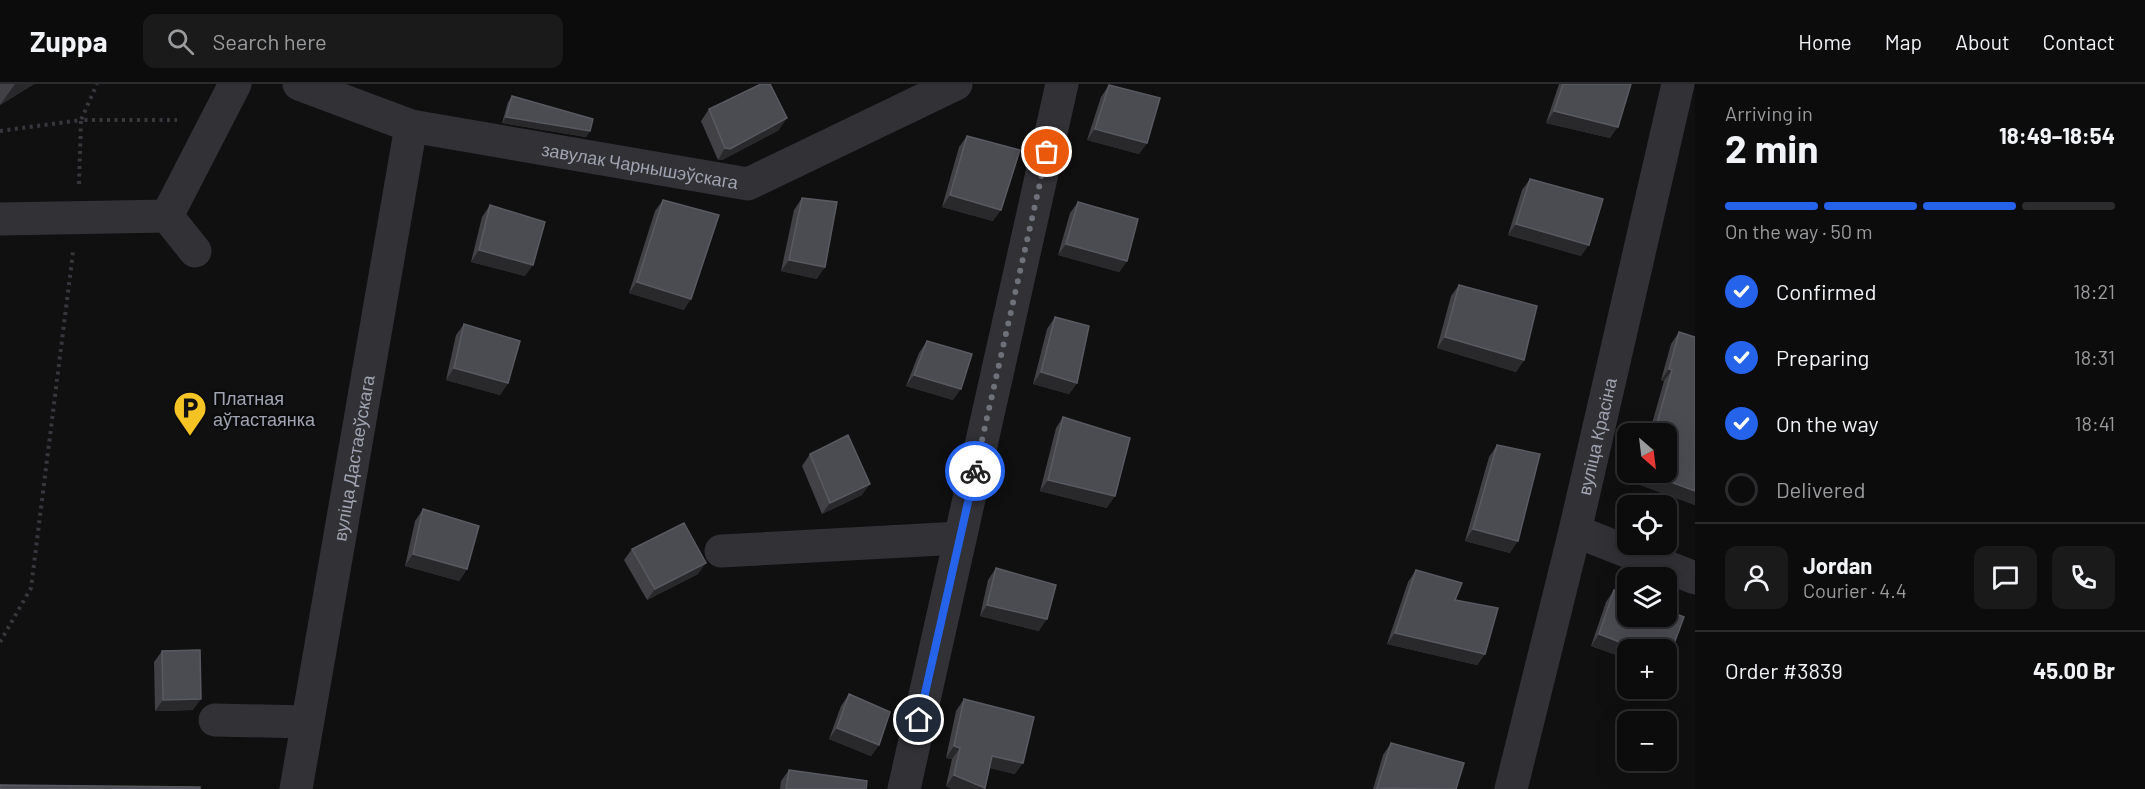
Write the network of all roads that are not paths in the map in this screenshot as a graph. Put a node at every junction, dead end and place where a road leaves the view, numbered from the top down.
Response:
1 (235, 84) edge
2 (299, 84) edge
3 (956, 84) edge
4 (1062, 84) edge
5 (1678, 84) edge
6 (411, 126) junction
7 (167, 216) junction
8 (0, 219) edge
9 (195, 251) dead end
10 (1575, 531) junction
11 (960, 538) junction
12 (721, 551) dead end
13 (1695, 578) edge
14 (215, 720) dead end
15 (307, 722) junction
16 (296, 789) edge
17 (904, 789) edge
18 (1511, 789) edge

1 - 7 street
2 - 6 street, завулак Чарнышэўскага
3 - 6 street, завулак Чарнышэўскага
4 - 11 street
5 - 10 street, вуліца Красіна
6 - 15 street, вуліца Дастаеўскага
7 - 8 street
7 - 9 street
10 - 13 street
10 - 18 street, вуліца Красіна
11 - 12 street
11 - 17 street
14 - 15 street
15 - 16 street, вуліца Дастаеўскага

